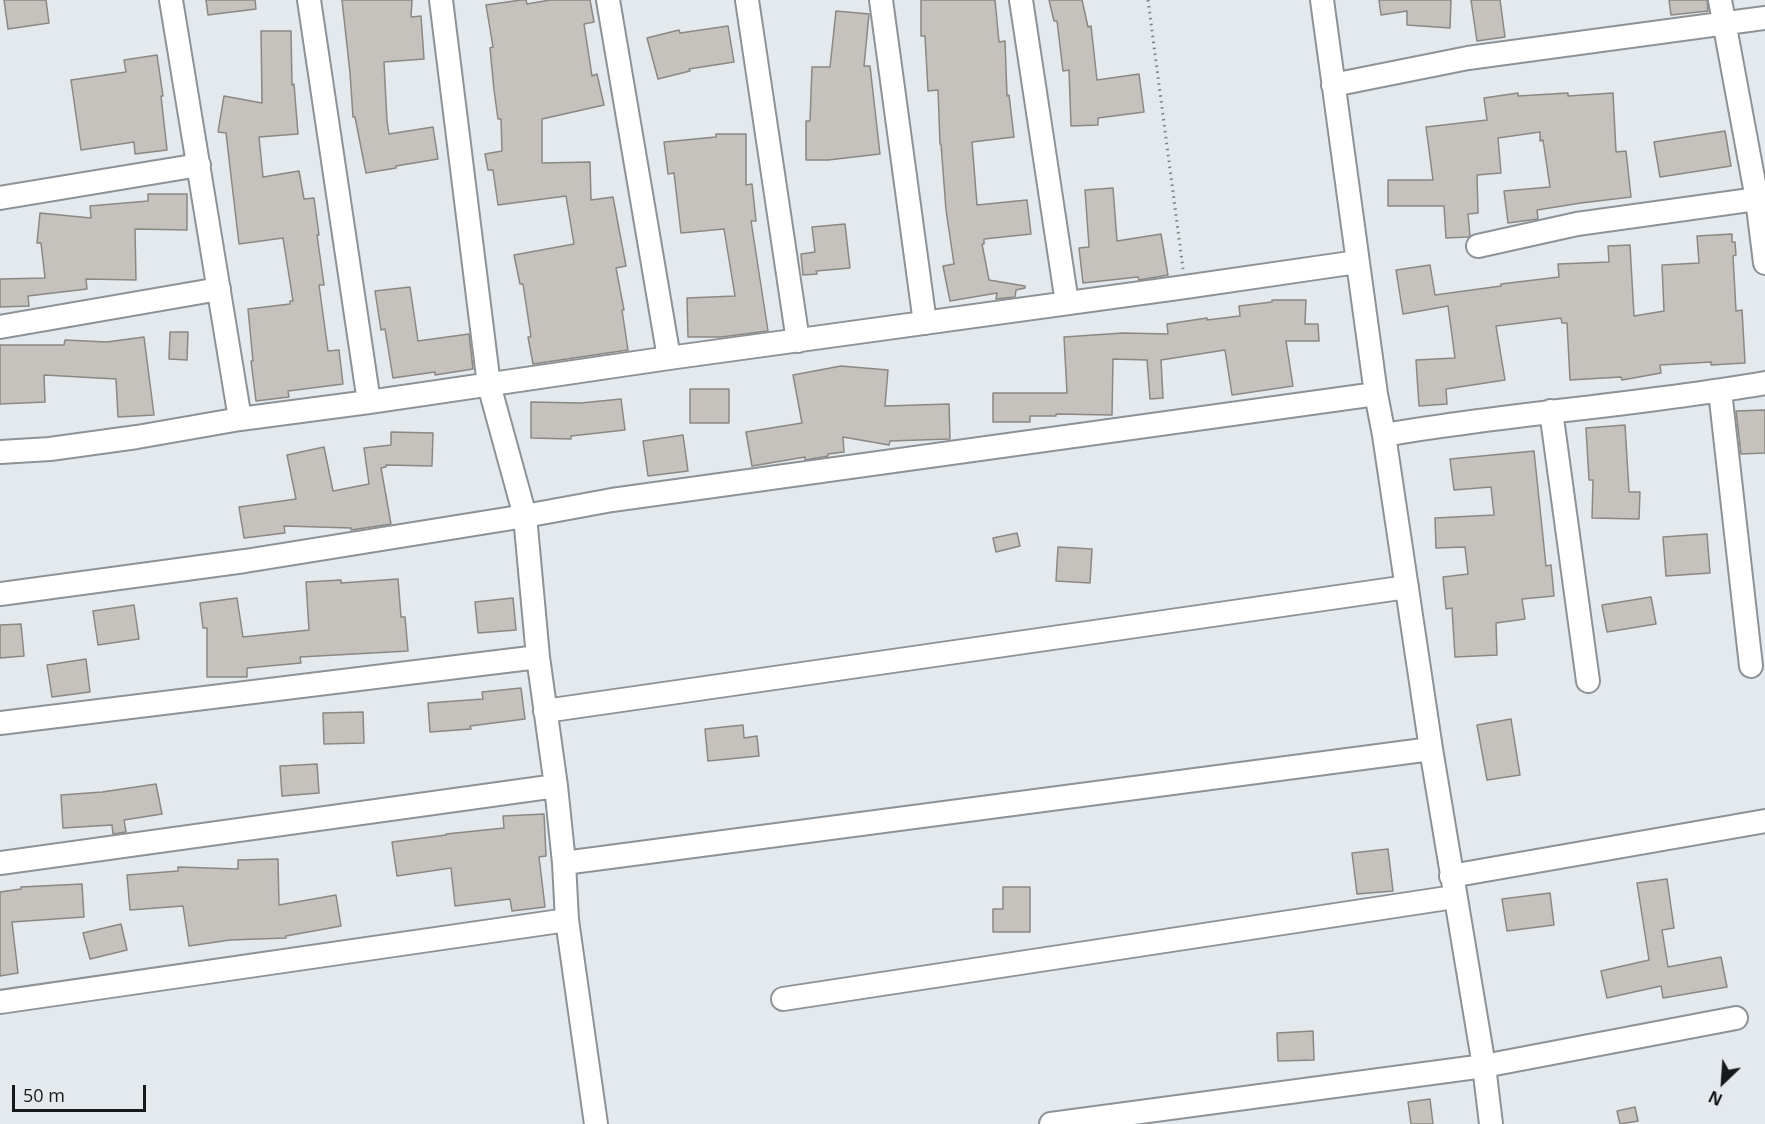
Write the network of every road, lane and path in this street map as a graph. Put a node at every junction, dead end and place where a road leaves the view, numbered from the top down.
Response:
1 (171, 0) edge
2 (309, 0) edge
3 (441, 0) edge
4 (608, 0) edge
5 (747, 0) edge
6 (881, 0) edge
7 (1021, 0) edge
8 (1148, 0) edge
9 (1322, 0) edge
10 (1720, 0) edge
11 (1765, 18) edge
12 (1724, 24) junction
13 (1333, 85) junction
14 (199, 165) junction
15 (0, 198) edge
16 (1761, 199) edge
17 (1478, 246) dead end
18 (1357, 262) junction
19 (1765, 264) edge
20 (1185, 287) junction
21 (219, 289) junction
22 (1067, 303) junction
23 (924, 323) junction
24 (0, 327) edge
25 (798, 341) junction
26 (669, 358) junction
27 (1765, 383) edge
28 (489, 385) junction
29 (1720, 391) junction
30 (1376, 394) junction
31 (369, 402) junction
32 (1551, 411) junction
33 (240, 419) junction
34 (1384, 435) junction
35 (0, 452) edge
36 (525, 516) junction
37 (1407, 587) junction
38 (0, 594) edge
39 (538, 657) junction
40 (1751, 666) dead end
41 (1588, 681) dead end
42 (545, 711) junction
43 (0, 723) edge
44 (1431, 749) junction
45 (556, 786) junction
46 (1765, 821) edge
47 (0, 863) edge
48 (564, 863) junction
49 (1453, 886) junction
50 (567, 920) junction
51 (783, 999) dead end
52 (0, 1002) edge
53 (1736, 1018) dead end
54 (1484, 1066) junction
55 (596, 1124) edge
56 (1051, 1124) edge
57 (1491, 1124) edge

1 - 14 street
2 - 31 street
3 - 28 street
4 - 26 street
5 - 25 street
6 - 23 street
7 - 22 street
8 - 20 path
9 - 13 street
10 - 12 street
11 - 12 street
12 - 13 street
12 - 16 street
13 - 18 street
14 - 15 street
14 - 21 street
16 - 17 street
16 - 19 street
18 - 20 street
18 - 30 street
20 - 22 street
21 - 24 street
21 - 33 street
22 - 23 street
23 - 25 street
25 - 26 street
26 - 28 street
27 - 29 street
28 - 31 street
28 - 36 street
29 - 32 street
29 - 40 street
30 - 34 street
30 - 36 street
31 - 33 street
32 - 34 street
32 - 41 street
33 - 35 street
34 - 37 street
36 - 38 street
36 - 39 street
37 - 42 street
37 - 44 street
39 - 42 street
39 - 43 street
42 - 45 street
44 - 48 street
44 - 49 street
45 - 47 street
45 - 48 street
46 - 49 street
48 - 50 street
49 - 51 street
49 - 54 street
50 - 52 street
50 - 55 street
53 - 54 street
54 - 56 street
54 - 57 street

